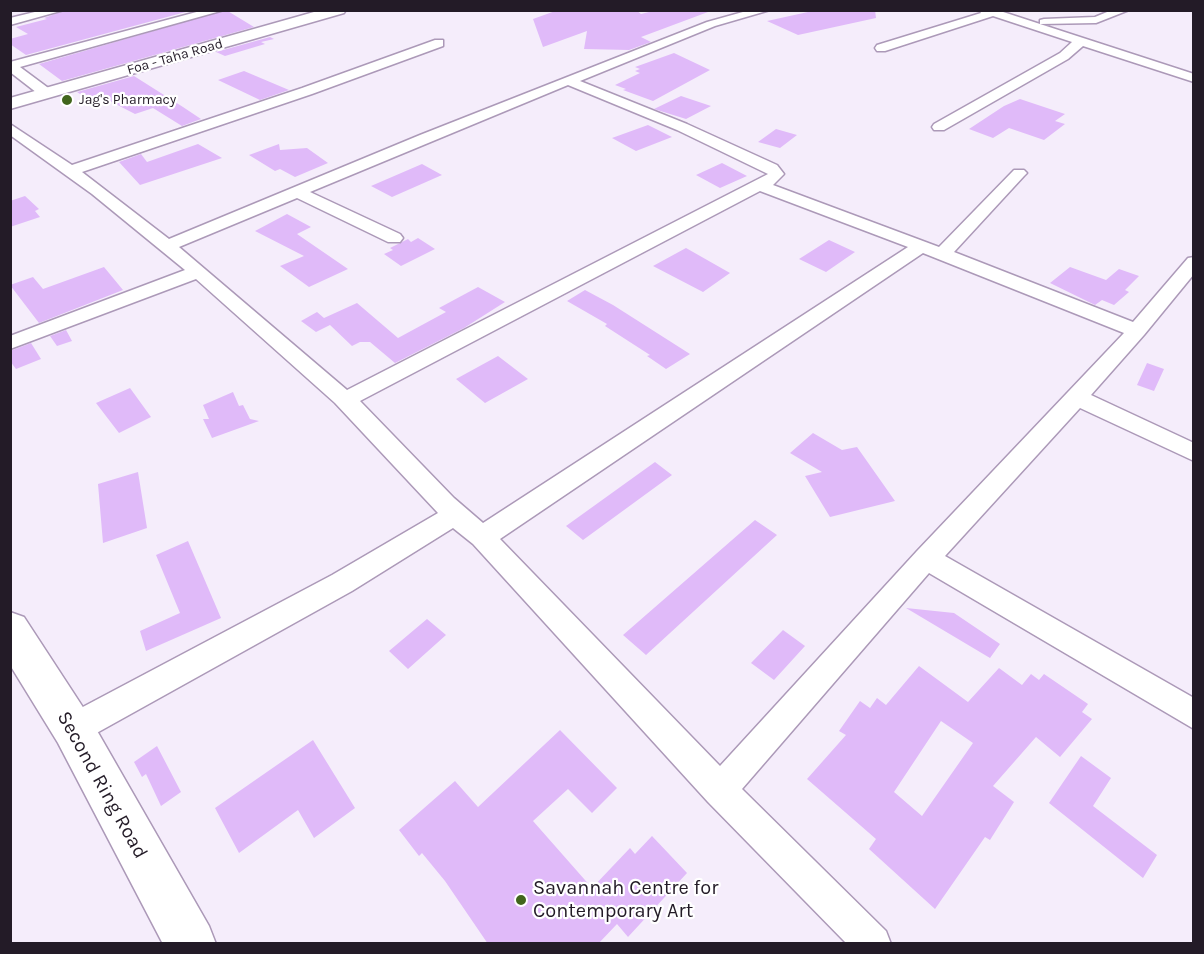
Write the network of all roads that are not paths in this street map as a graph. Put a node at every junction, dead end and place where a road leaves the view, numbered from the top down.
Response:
1 (59, 10) edge
2 (219, 10) edge
3 (339, 10) edge
4 (765, 10) edge
5 (1124, 10) edge
6 (988, 12) edge
7 (10, 22) edge
8 (1024, 24) junction
9 (1082, 41) junction
10 (439, 43) dead end
11 (881, 48) dead end
12 (1194, 78) edge
13 (569, 81) junction
14 (46, 93) junction
15 (10, 104) edge
16 (10, 128) edge
17 (939, 128) dead end
18 (72, 170) junction
19 (1019, 173) dead end
20 (759, 185) junction
21 (296, 191) junction
22 (394, 238) dead end
23 (167, 246) junction
24 (921, 246) junction
25 (942, 254) junction
26 (1194, 262) edge
27 (197, 272) junction
28 (1172, 290) junction
29 (1194, 298) edge
30 (1137, 332) junction
31 (10, 343) edge
32 (1078, 398) junction
33 (345, 400) junction
34 (1194, 453) edge
35 (454, 515) junction
36 (482, 537) junction
37 (927, 559) junction
38 (13, 640) edge
39 (1194, 715) edge
40 (73, 729) junction
41 (720, 790) junction
42 (190, 944) edge
43 (873, 944) edge

1 - 7 street
2 - 14 street
3 - 14 street, Foa - Taha Road
4 - 13 street
5 - 8 street
6 - 8 street
6 - 11 street
8 - 9 street
9 - 12 street
9 - 17 street
10 - 18 street
13 - 20 street
13 - 21 street
14 - 15 street, Foa - Taha Road
16 - 18 street
18 - 23 street
19 - 25 street
20 - 24 street
20 - 33 street
21 - 22 street
21 - 23 street
23 - 27 street
24 - 25 street
24 - 36 street
25 - 30 street
26 - 28 street
27 - 31 street
27 - 33 street
28 - 29 street
28 - 30 street
30 - 32 street
32 - 34 street
32 - 37 street
33 - 35 street
35 - 36 street
35 - 40 street
36 - 41 street
37 - 39 street
37 - 41 street
38 - 40 street, Second Ring Road
40 - 42 street, Second Ring Road
41 - 43 street

